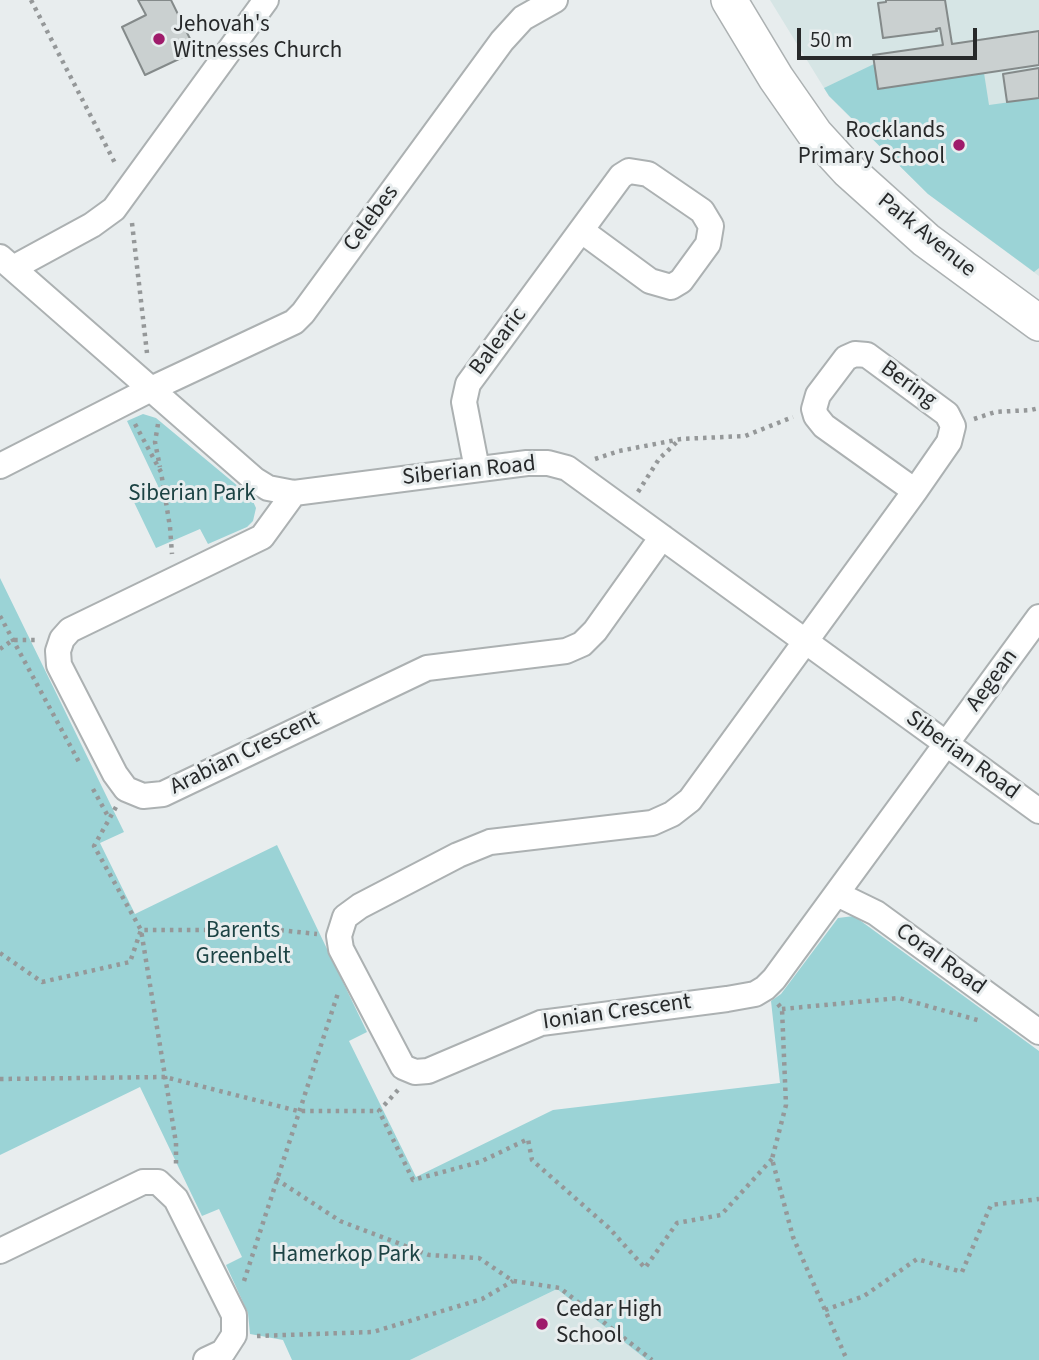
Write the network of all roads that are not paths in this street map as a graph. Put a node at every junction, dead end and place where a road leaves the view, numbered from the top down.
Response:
1 (266, 0) edge
2 (555, 0) edge
3 (729, 0) edge
4 (582, 231) junction
5 (7, 262) edge
6 (1039, 323) edge
7 (151, 389) junction
8 (0, 466) edge
9 (477, 469) junction
10 (915, 491) junction
11 (294, 494) junction
12 (662, 537) junction
13 (1039, 617) edge
14 (805, 641) junction
15 (946, 744) junction
16 (1039, 811) edge
17 (837, 894) junction
18 (1039, 1032) edge
19 (0, 1251) edge
20 (206, 1360) edge

1 - 5 street
2 - 7 street, Celebes
3 - 6 street, Park Avenue
4 - 4 street, Balearic
4 - 9 street, Balearic
5 - 7 street, Siberian Road
7 - 8 street, Celebes
7 - 11 street, Siberian Road
9 - 11 street, Siberian Road
9 - 12 street, Siberian Road
10 - 10 street, Bering
10 - 14 street, Bering
11 - 12 street, Arabian Crescent
12 - 14 street, Siberian Road
13 - 15 street, Aegean
14 - 15 street, Siberian Road
14 - 17 street, Ionian Crescent
15 - 16 street, Siberian Road
15 - 17 street
17 - 18 street, Coral Road
19 - 20 street

